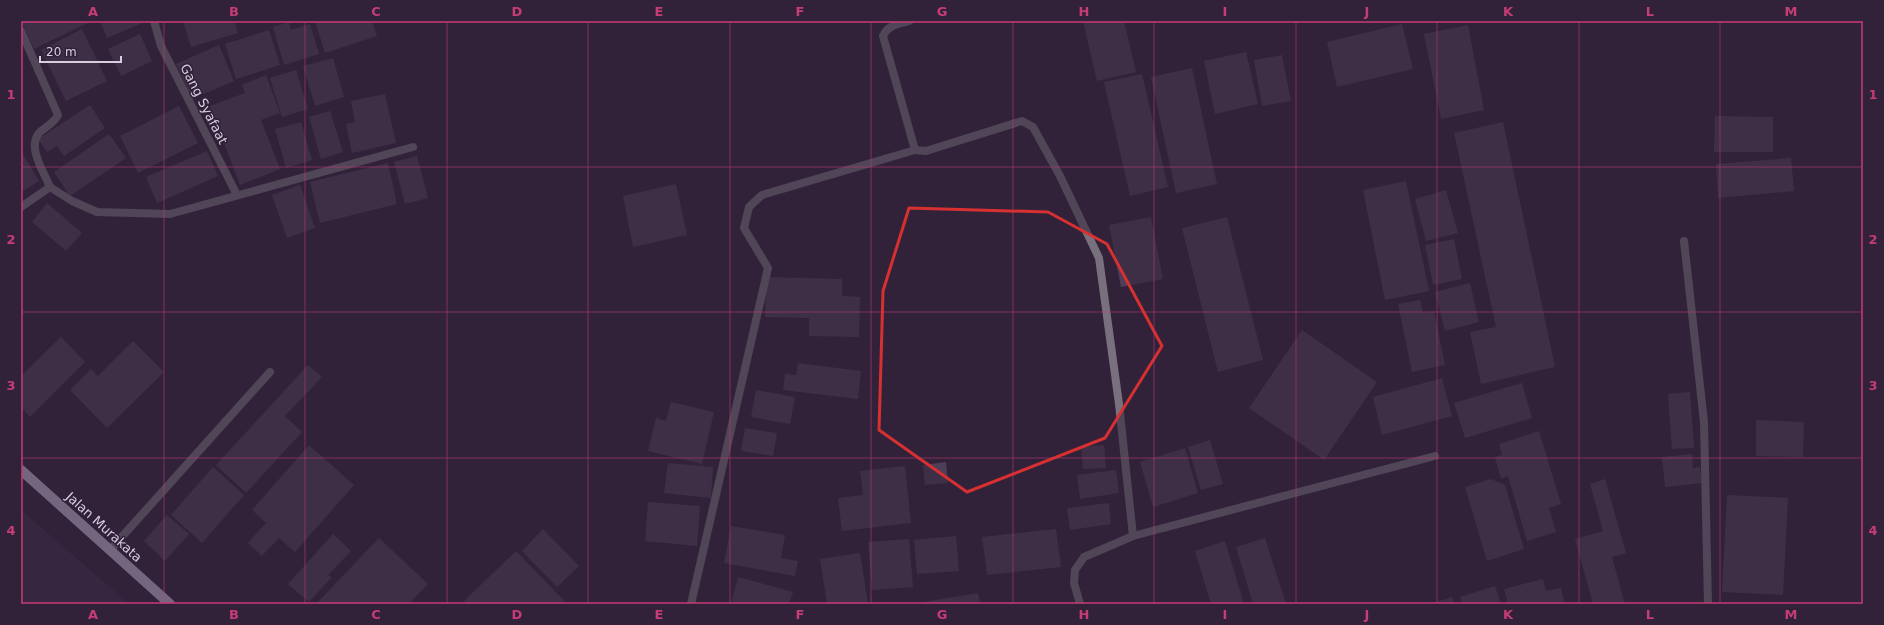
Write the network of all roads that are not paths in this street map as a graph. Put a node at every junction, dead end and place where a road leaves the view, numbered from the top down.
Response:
1 (154, 21) edge
2 (909, 21) edge
3 (21, 31) edge
4 (413, 147) dead end
5 (915, 150) junction
6 (50, 187) junction
7 (237, 195) junction
8 (21, 207) edge
9 (1684, 241) dead end
10 (270, 372) dead end
11 (1435, 456) dead end
12 (21, 470) edge
13 (1133, 536) junction
14 (110, 550) junction
15 (170, 604) edge
16 (691, 604) edge
17 (1080, 604) edge
18 (1708, 604) edge

1 - 7 street, Gang Syafaat
2 - 5 street
3 - 6 street
4 - 7 street
5 - 13 street
5 - 16 street
6 - 7 street
6 - 8 street
9 - 18 street
10 - 14 street
11 - 13 street
12 - 14 main road, Jalan Murakata
13 - 17 street
14 - 15 main road, Jalan Murakata

